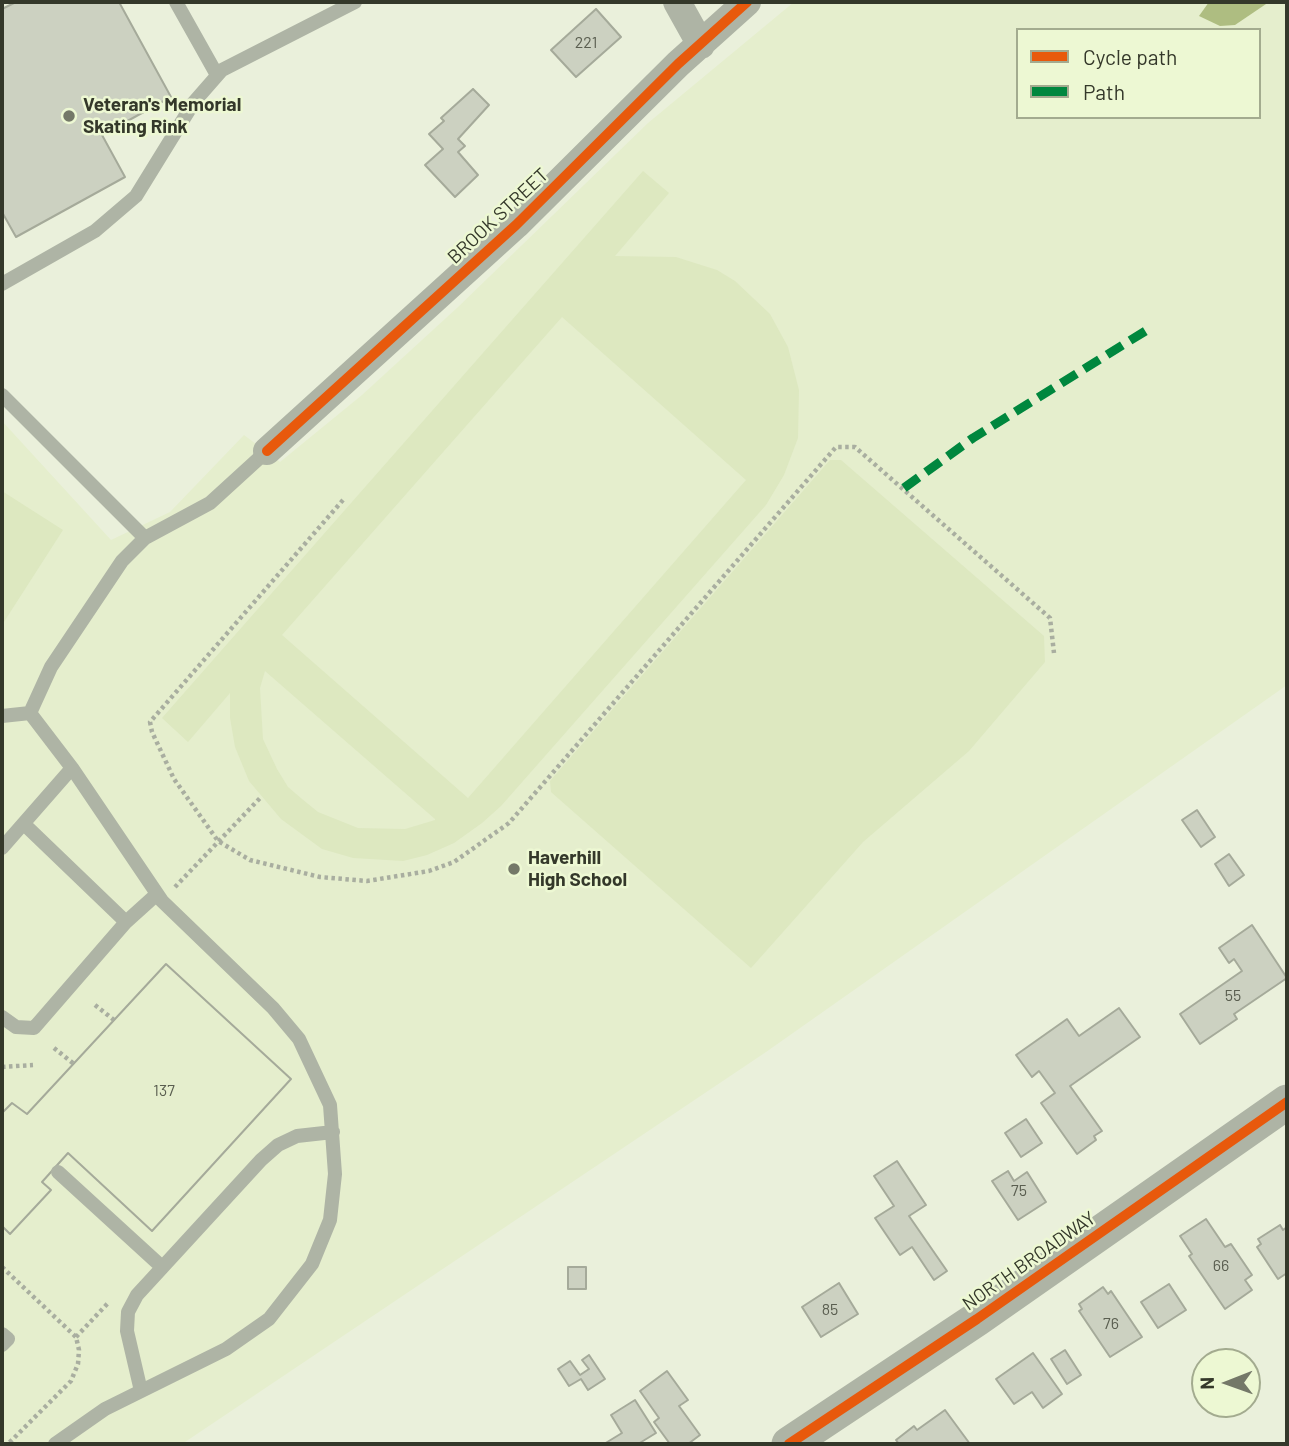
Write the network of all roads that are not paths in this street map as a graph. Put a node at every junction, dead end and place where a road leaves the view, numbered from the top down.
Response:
1 (176, 2) edge
2 (355, 2) edge
3 (677, 2) edge
4 (747, 2) edge
5 (701, 45) junction
6 (218, 75) junction
7 (2, 284) edge
8 (2, 395) edge
9 (267, 451) joint
10 (145, 538) junction
11 (30, 713) junction
12 (2, 716) edge
13 (72, 768) junction
14 (24, 824) junction
15 (2, 848) edge
16 (157, 894) junction
17 (126, 922) junction
18 (2, 1017) edge
19 (1287, 1102) edge
20 (333, 1132) junction
21 (58, 1172) dead end
22 (162, 1267) junction
23 (2, 1334) edge
24 (2, 1345) edge
25 (141, 1391) junction
26 (55, 1444) edge
27 (789, 1444) edge

1 - 6 lane
2 - 6 lane
3 - 5 street
4 - 5 street, BROOK STREET
5 - 9 street, BROOK STREET
6 - 7 lane
8 - 10 lane
9 - 10 lane
10 - 11 lane
11 - 12 lane
11 - 13 lane
13 - 14 lane
13 - 16 lane
14 - 15 lane
14 - 17 lane
16 - 17 lane
16 - 20 lane
17 - 18 lane
19 - 27 street, NORTH BROADWAY
20 - 22 lane
20 - 25 lane
21 - 22 lane
22 - 25 lane
23 - 24 lane
25 - 26 lane

